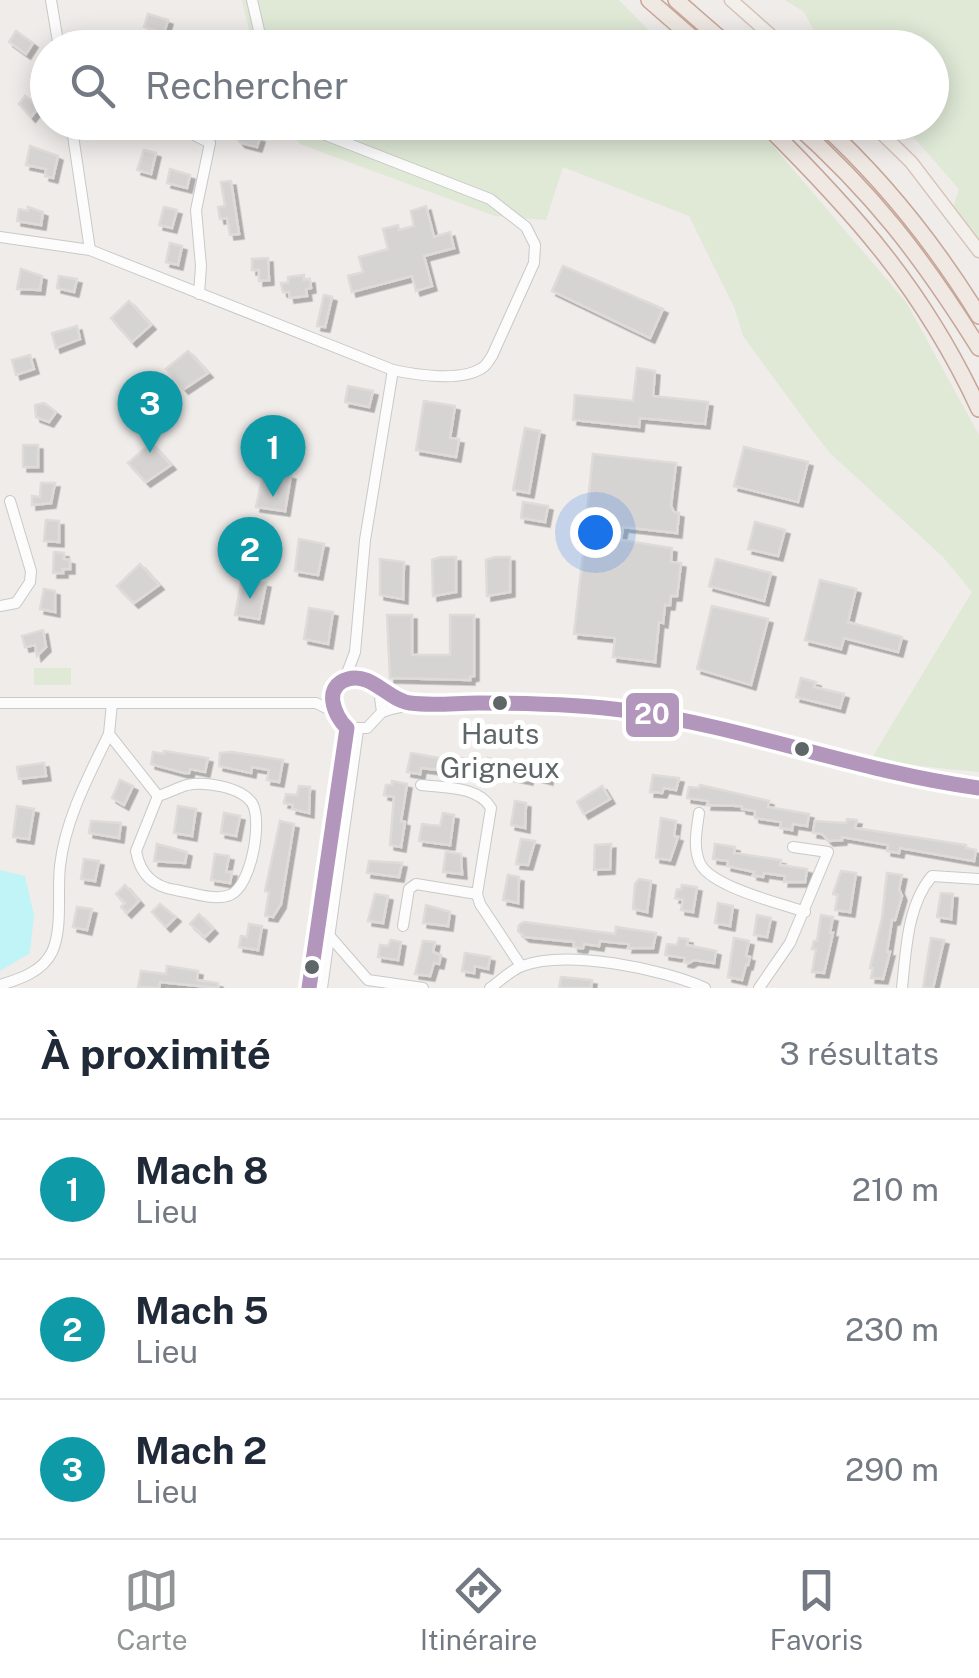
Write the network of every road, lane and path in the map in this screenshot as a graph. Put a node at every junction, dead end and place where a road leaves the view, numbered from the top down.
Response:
1 (51, 0) edge
2 (252, 0) edge
3 (649, 0) edge
4 (676, 0) edge
5 (732, 0) edge
6 (671, 20) junction
7 (57, 30) edge
8 (259, 30) edge
9 (679, 30) edge
10 (683, 30) edge
11 (710, 30) edge
12 (766, 30) edge
13 (74, 140) edge
14 (205, 140) edge
15 (339, 140) edge
16 (781, 140) edge
17 (813, 140) edge
18 (839, 140) edge
19 (888, 140) edge
20 (0, 237) edge
21 (90, 250) junction
22 (979, 251) edge
23 (199, 294) junction
24 (979, 316) edge
25 (979, 348) edge
26 (393, 370) junction
27 (979, 409) edge
28 (10, 501) dead end
29 (0, 606) edge
30 (355, 652) junction
31 (360, 678) junction
32 (344, 681) junction
33 (379, 690) junction
34 (333, 694) junction
35 (0, 703) edge
36 (112, 703) junction
37 (316, 703) junction
38 (408, 703) junction
39 (332, 711) junction
40 (382, 712) junction
41 (353, 729) junction
42 (109, 734) junction
43 (421, 785) dead end
44 (979, 788) edge
45 (158, 796) junction
46 (699, 813) dead end
47 (792, 847) dead end
48 (979, 879) edge
49 (477, 894) junction
50 (805, 912) junction
51 (403, 926) dead end
52 (323, 933) junction
53 (521, 966) junction
54 (367, 984) edge
55 (0, 985) edge
56 (309, 988) edge
57 (322, 988) edge
58 (423, 988) edge
59 (490, 988) edge
60 (706, 988) edge
61 (759, 988) edge
62 (902, 988) edge

1 - 7 street
2 - 8 street
3 - 6 highway
4 - 11 highway
5 - 12 main road
6 - 9 highway
6 - 10 highway
13 - 21 street
14 - 23 street
15 - 26 street
16 - 27 highway
17 - 25 highway
18 - 24 highway
19 - 22 main road
20 - 21 street
21 - 23 street
23 - 26 street
26 - 30 street
28 - 29 street
30 - 31 street
30 - 32 street
31 - 32 street
31 - 33 street
32 - 34 street
33 - 38 street
33 - 40 street
34 - 37 street
34 - 39 street
35 - 36 street
36 - 37 street
36 - 42 street
37 - 39 street
38 - 40 street
38 - 44 street
39 - 41 street
40 - 41 street
41 - 52 street
42 - 45 street
42 - 55 street
43 - 49 street
45 - 45 street
46 - 50 street
47 - 50 street
48 - 62 street
49 - 51 street
49 - 53 street
50 - 61 street
52 - 54 street
52 - 56 street
52 - 57 street
53 - 59 street
53 - 60 street
54 - 58 street

